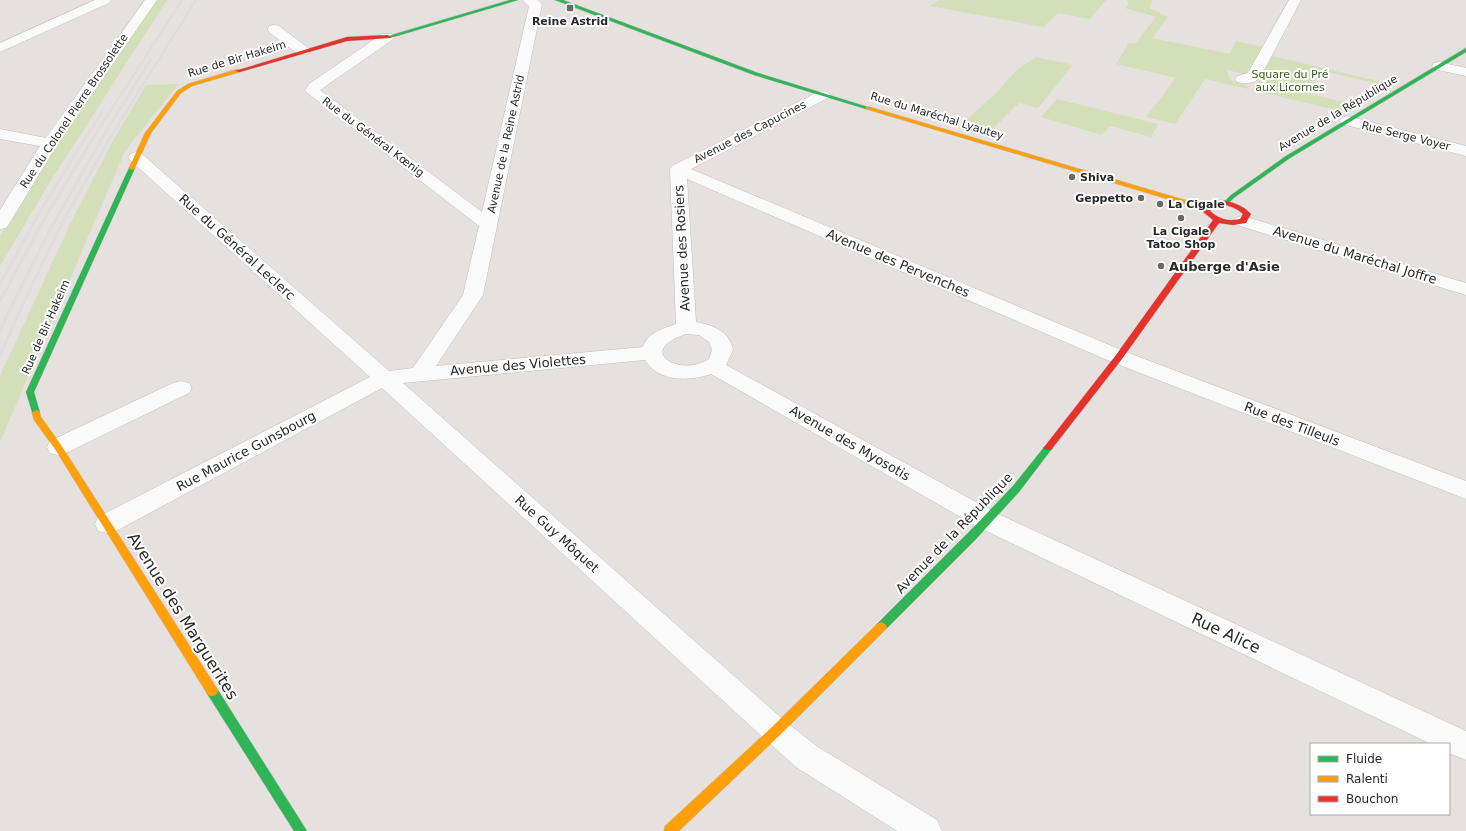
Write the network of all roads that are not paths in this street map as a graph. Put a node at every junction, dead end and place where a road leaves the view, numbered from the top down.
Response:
1 (105, 0) edge
2 (151, 0) edge
3 (515, 0) edge
4 (528, 0) edge
5 (558, 0) edge
6 (1295, 0) edge
7 (274, 30) dead end
8 (387, 37) junction
9 (0, 48) edge
10 (1466, 50) edge
11 (302, 51) junction
12 (1439, 66) junction
13 (1466, 72) edge
14 (1242, 79) dead end
15 (823, 95) junction
16 (1347, 121) junction
17 (0, 134) edge
18 (50, 144) junction
19 (1466, 151) edge
20 (136, 157) junction
21 (678, 169) junction
22 (1226, 203) junction
23 (1207, 207) junction
24 (4, 209) edge
25 (1217, 220) junction
26 (1244, 221) junction
27 (0, 224) edge
28 (488, 224) junction
29 (1466, 289) edge
30 (686, 328) junction
31 (338, 337) joint
32 (652, 353) junction
33 (1119, 357) junction
34 (713, 366) junction
35 (420, 374) junction
36 (384, 378) junction
37 (181, 388) dead end
38 (37, 418) joint
39 (58, 446) junction
40 (1466, 490) edge
41 (987, 520) junction
42 (107, 524) junction
43 (776, 731) junction
44 (1466, 746) edge
45 (301, 831) edge
46 (670, 831) edge
47 (926, 831) edge

1 - 9 street
2 - 18 street, Rue du Colonel Pierre Brossolette
3 - 8 street, Rue de Bir Hakeim
4 - 28 street, Avenue de la Reine Astrid
5 - 15 street, Rue du Maréchal Lyautey
6 - 14 street
7 - 11 street
8 - 11 street, Rue de Bir Hakeim
8 - 28 street, Rue du Général Kœnig
10 - 12 street, Avenue de la République
11 - 20 street, Rue de Bir Hakeim
12 - 13 street
12 - 16 street, Avenue de la République
15 - 21 street, Avenue des Capucines
15 - 23 street, Rue du Maréchal Lyautey
16 - 19 street, Rue Serge Voyer
16 - 22 street, Avenue de la République
17 - 18 street
18 - 24 street, Rue du Colonel Pierre Brossolette
20 - 31 street, Rue du Général Leclerc
20 - 38 street, Rue de Bir Hakeim
21 - 30 street, Avenue des Rosiers
21 - 33 street, Avenue des Pervenches
22 - 23 street
22 - 26 street
23 - 25 street
24 - 27 street, Rue du Colonel Pierre Brossolette
25 - 26 street
25 - 33 street, Avenue de la République
26 - 29 street, Avenue du Maréchal Joffre
28 - 35 street, Avenue de la Reine Astrid
30 - 32 street
30 - 34 street
31 - 36 street, Rue Guy Môquet
32 - 34 street
32 - 35 street, Avenue des Violettes
33 - 40 street, Rue des Tilleuls
33 - 41 street, Avenue de la République
34 - 41 street, Avenue des Myosotis
35 - 36 street, Avenue des Violettes
36 - 42 street, Rue Maurice Gunsbourg
36 - 43 street, Rue Guy Môquet
37 - 39 street
38 - 39 street, Avenue des Marguerites
39 - 42 street, Avenue des Marguerites
41 - 43 street, Avenue de la République
41 - 44 street, Rue Alice
42 - 45 street, Avenue des Marguerites
43 - 46 street, Avenue de la République
43 - 47 street, Rue Guy Môquet

